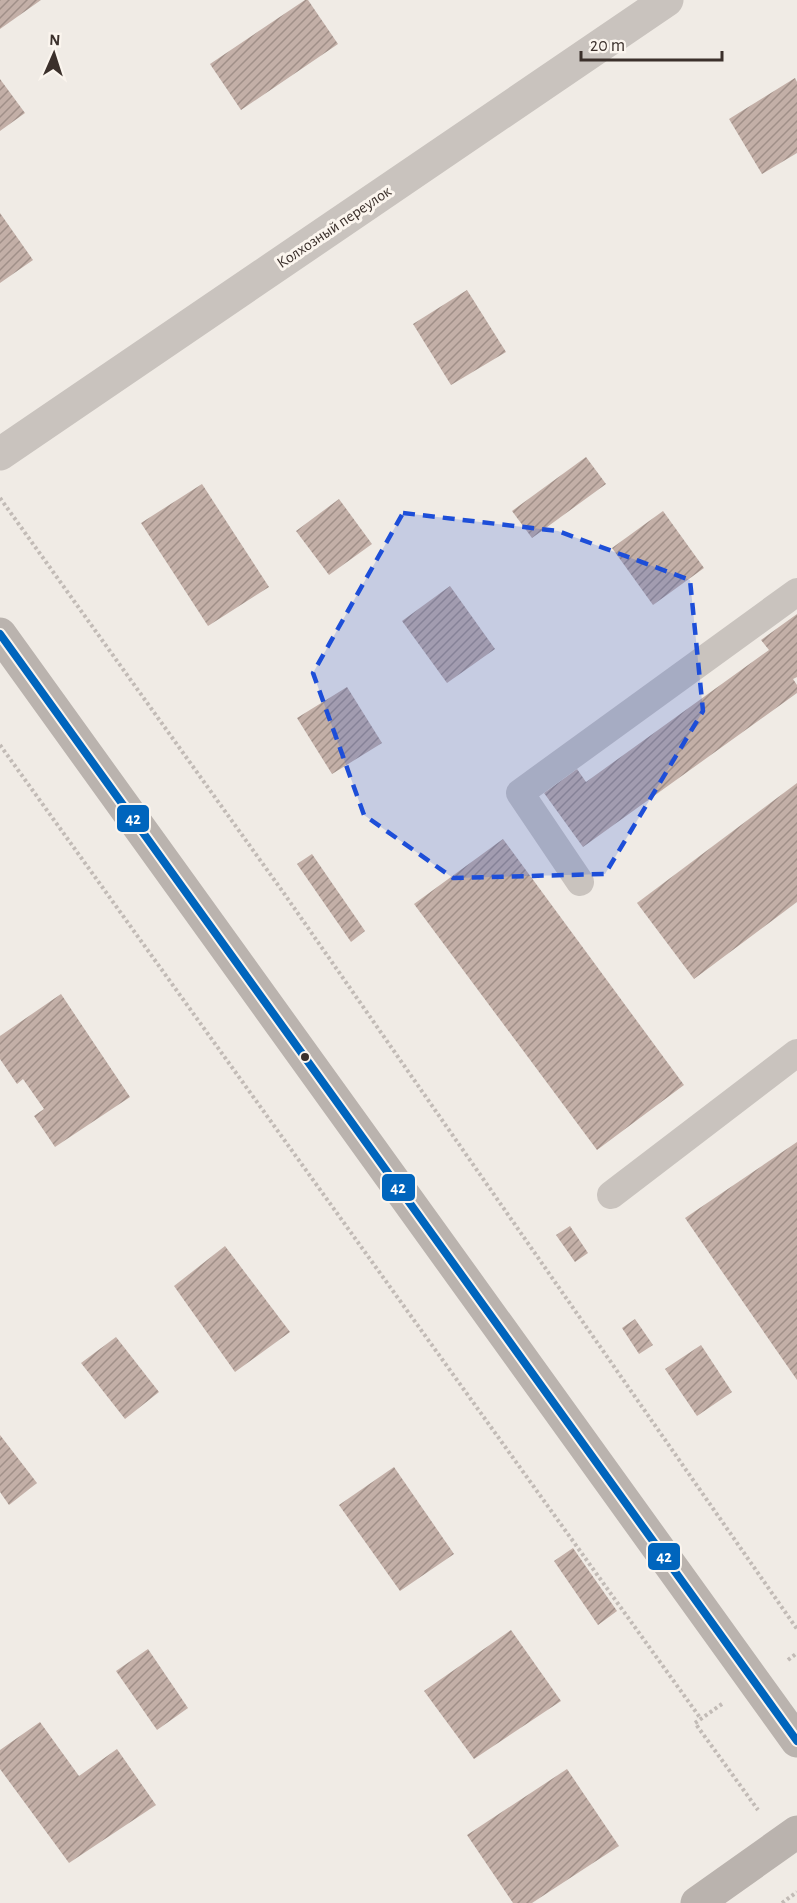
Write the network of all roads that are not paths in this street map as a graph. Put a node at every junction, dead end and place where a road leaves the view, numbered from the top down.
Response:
1 (668, 0) edge
2 (0, 454) edge
3 (797, 592) edge
4 (0, 634) edge
5 (580, 882) dead end
6 (797, 1053) edge
7 (611, 1195) dead end
8 (797, 1742) edge
9 (789, 1838) edge
10 (697, 1903) edge

1 - 2 street, Колхозный переулок
3 - 5 lane
4 - 8 main road
6 - 7 lane
9 - 10 main road

